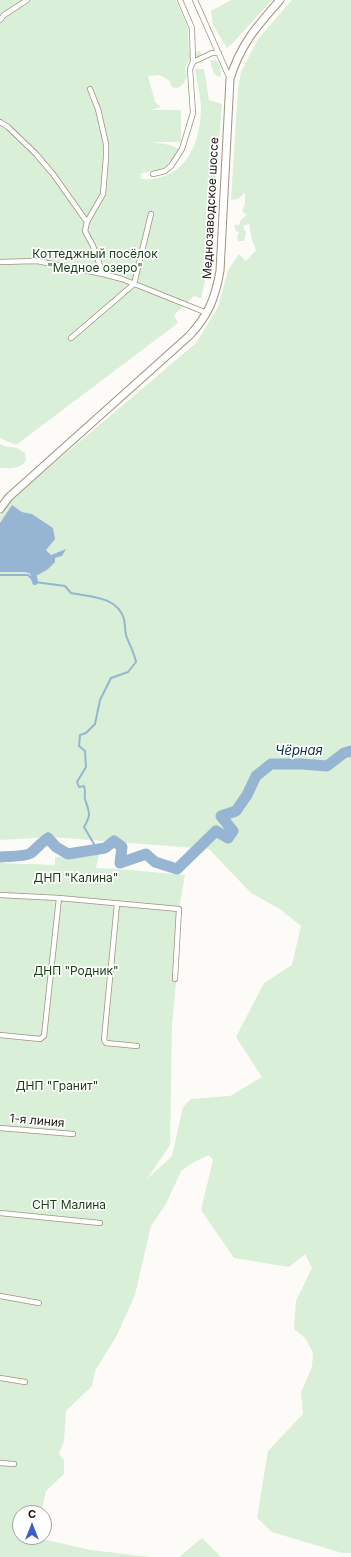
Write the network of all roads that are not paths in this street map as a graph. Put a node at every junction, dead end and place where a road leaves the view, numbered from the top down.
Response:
1 (27, 0) edge
2 (180, 0) edge
3 (196, 0) edge
4 (280, 0) edge
5 (0, 20) edge
6 (219, 53) junction
7 (193, 62) junction
8 (230, 79) junction
9 (90, 89) dead end
10 (0, 122) edge
11 (153, 174) dead end
12 (151, 214) dead end
13 (87, 222) junction
14 (0, 262) edge
15 (103, 274) junction
16 (134, 284) junction
17 (207, 313) junction
18 (71, 338) dead end
19 (0, 509) edge
20 (0, 895) edge
21 (59, 898) junction
22 (117, 904) junction
23 (175, 979) dead end
24 (0, 1035) edge
25 (137, 1046) dead end
26 (0, 1128) edge
27 (73, 1134) dead end
28 (0, 1213) edge
29 (100, 1223) dead end
30 (0, 1296) edge
31 (39, 1302) dead end
32 (0, 1378) edge
33 (25, 1382) dead end
34 (0, 1463) edge
35 (14, 1464) dead end

1 - 5 street
2 - 7 street
3 - 6 street
4 - 8 main road, Меднозаводское шоссе
6 - 7 street
6 - 8 street
7 - 11 street
8 - 17 main road, Меднозаводское шоссе
9 - 13 street
10 - 13 street
12 - 16 street
13 - 15 street
14 - 15 street
15 - 16 street
16 - 17 street
16 - 18 street
17 - 19 main road, Меднозаводское шоссе
20 - 21 street
21 - 22 street
21 - 24 street
22 - 23 street
22 - 25 street
26 - 27 street, 1-я линия
28 - 29 street
30 - 31 street
32 - 33 street
34 - 35 street

